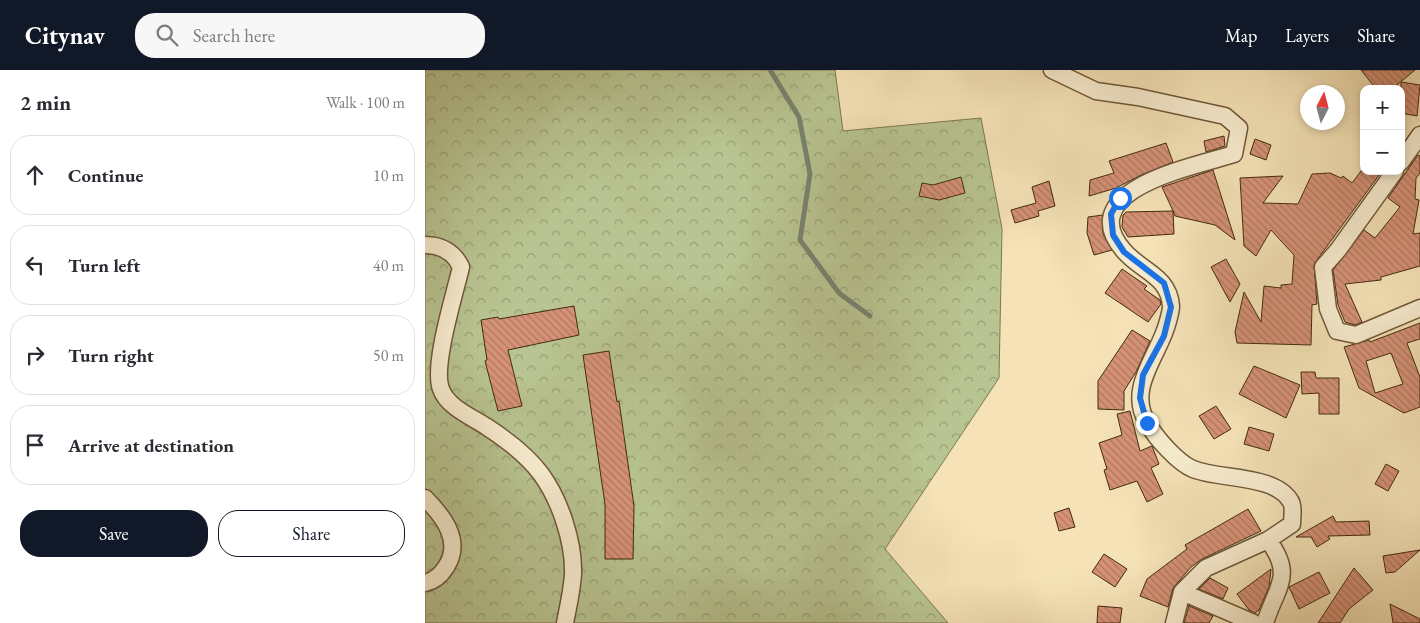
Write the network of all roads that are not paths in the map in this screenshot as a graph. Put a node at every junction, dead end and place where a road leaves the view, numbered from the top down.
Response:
1 (1052, 70) edge
2 (1420, 135) edge
3 (1405, 156) edge
4 (1392, 175) edge
5 (425, 245) edge
6 (1420, 308) edge
7 (425, 498) edge
8 (1268, 540) junction
9 (425, 583) edge
10 (1182, 592) junction
11 (565, 623) edge
12 (1174, 623) edge
13 (1254, 623) edge
14 (1265, 623) edge

1 - 8 street
2 - 3 street
4 - 6 street
5 - 11 street
7 - 9 street
8 - 10 street
8 - 14 street
10 - 12 street
10 - 13 street

